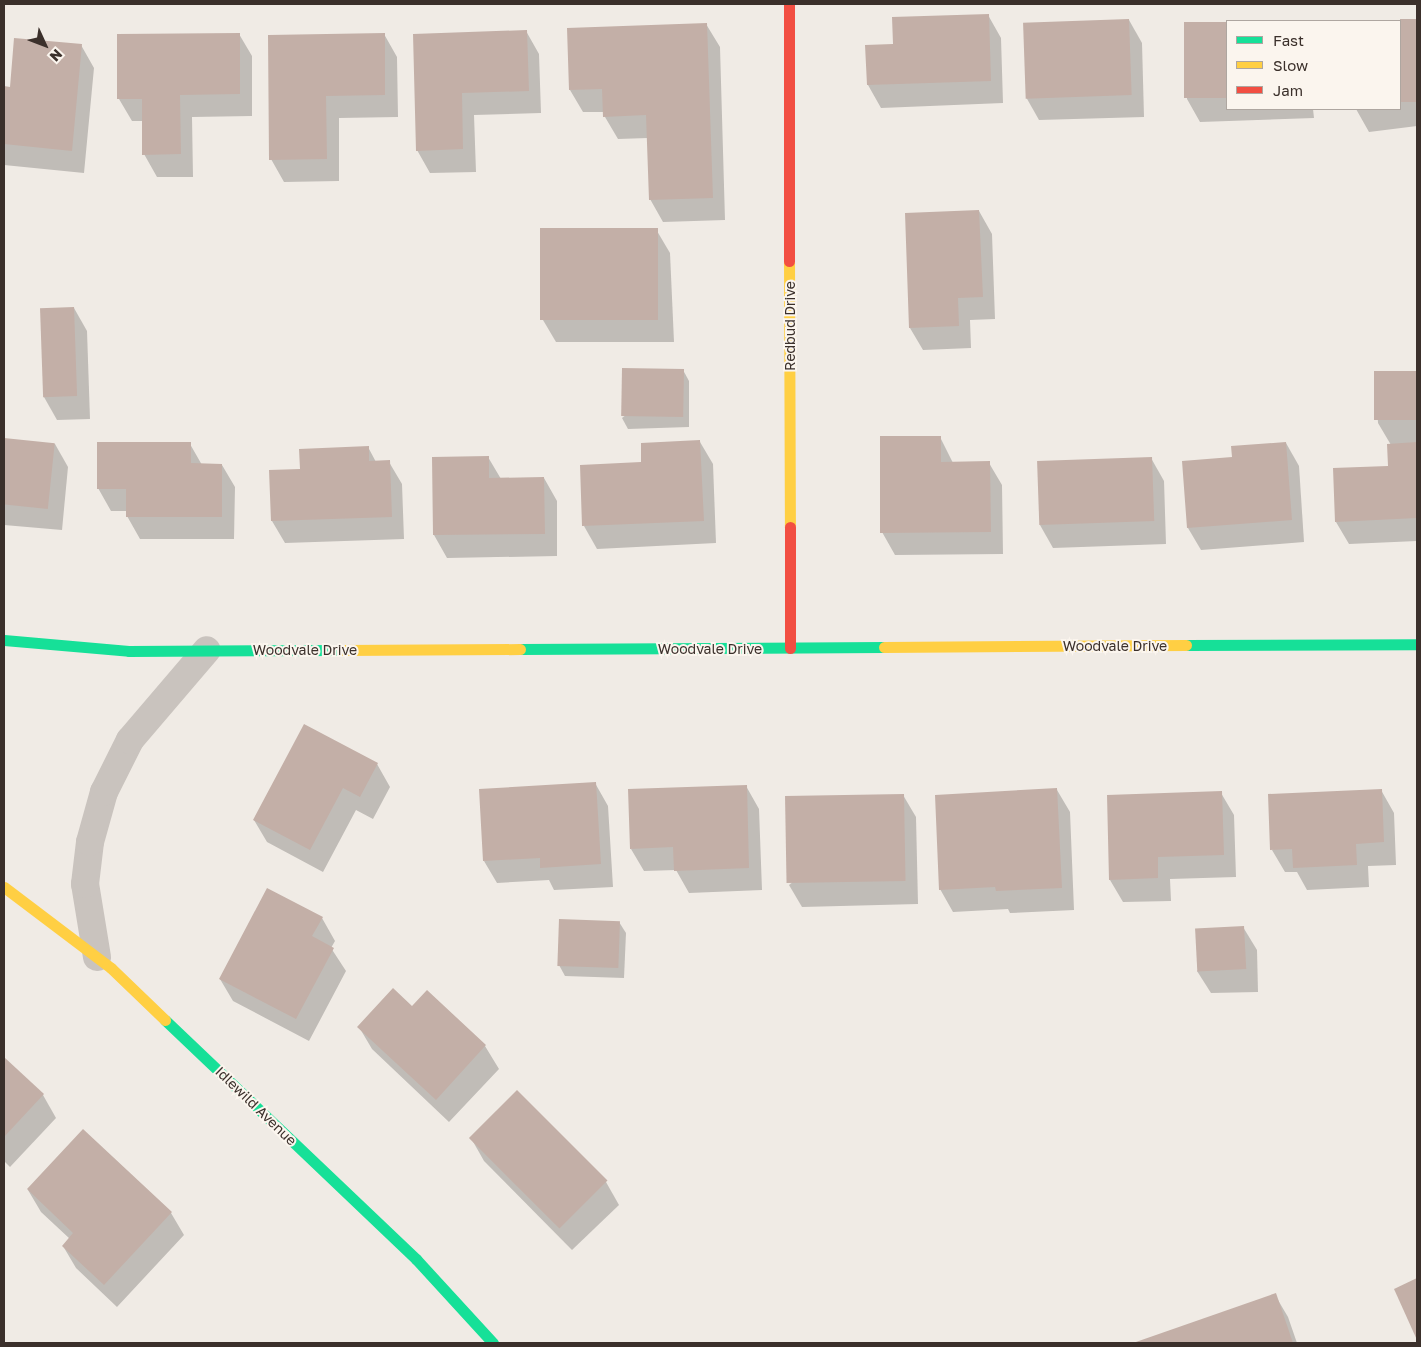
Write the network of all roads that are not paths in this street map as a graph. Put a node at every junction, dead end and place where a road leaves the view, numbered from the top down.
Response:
1 (789, 4) edge
2 (4, 640) edge
3 (1417, 644) edge
4 (790, 648) junction
5 (207, 650) junction
6 (4, 887) edge
7 (97, 957) junction
8 (493, 1343) edge

1 - 4 street, Redbud Drive
2 - 5 street, Woodvale Drive
3 - 4 street, Woodvale Drive
4 - 5 street, Woodvale Drive
5 - 7 street
6 - 7 street, Idlewild Avenue
7 - 8 street, Idlewild Avenue

